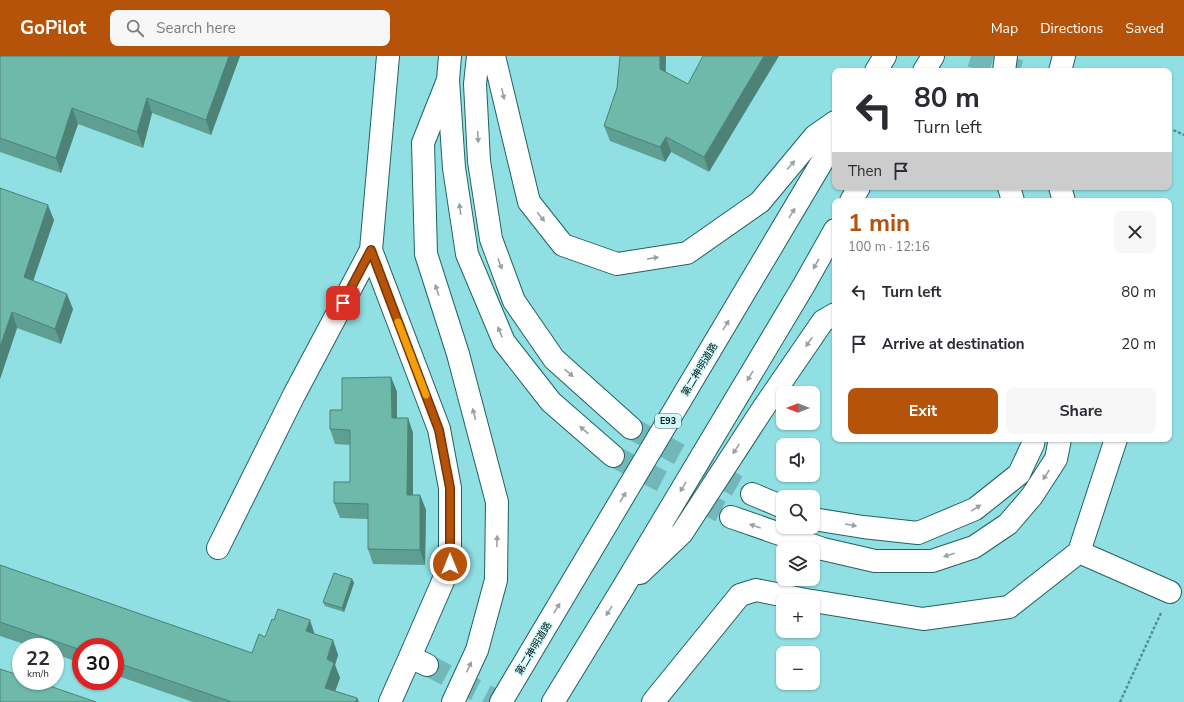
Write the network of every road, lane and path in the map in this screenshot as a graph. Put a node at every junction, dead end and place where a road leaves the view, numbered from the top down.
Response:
1 (388, 56) edge
2 (450, 56) edge
3 (478, 56) edge
4 (494, 56) edge
5 (885, 56) edge
6 (933, 56) edge
7 (1006, 56) edge
8 (1064, 56) edge
9 (878, 68) edge
10 (926, 68) edge
11 (1004, 68) edge
12 (1061, 68) edge
13 (448, 80) junction
14 (832, 124) edge
15 (1172, 129) edge
16 (1184, 134) edge
17 (832, 145) edge
18 (832, 235) edge
19 (371, 250) junction
20 (832, 316) edge
21 (631, 428) tunnel mouth
22 (1033, 442) edge
23 (1059, 442) edge
24 (1115, 442) edge
25 (613, 456) tunnel mouth
26 (752, 494) tunnel mouth
27 (776, 505) edge
28 (731, 517) tunnel mouth
29 (820, 520) edge
30 (218, 548) dead end
31 (1079, 552) junction
32 (621, 591) junction
33 (1170, 592) joint
34 (776, 594) edge
35 (820, 602) edge
36 (390, 702) edge
37 (453, 702) edge
38 (501, 702) edge
39 (553, 702) edge
40 (653, 702) edge
41 (1120, 702) edge

1 - 19 main road
2 - 13 main road
3 -> 21 main road
4 -> 14 main road
5 - 9 main road
6 - 10 main road
7 - 11 main road
8 - 12 main road
25 -> 13 main road
37 -> 13 main road
15 - 16 path
38 -> 17 main road, 第二神明道路 / E93
18 -> 32 main road
19 - 30 main road
19 - 36 main road
20 -> 32 main road
29 -> 22 main road
23 -> 28 main road
24 - 31 main road
26 - 27 main road
31 - 33 main road
31 - 35 main road
32 -> 39 main road
33 - 41 path
34 - 40 main road

